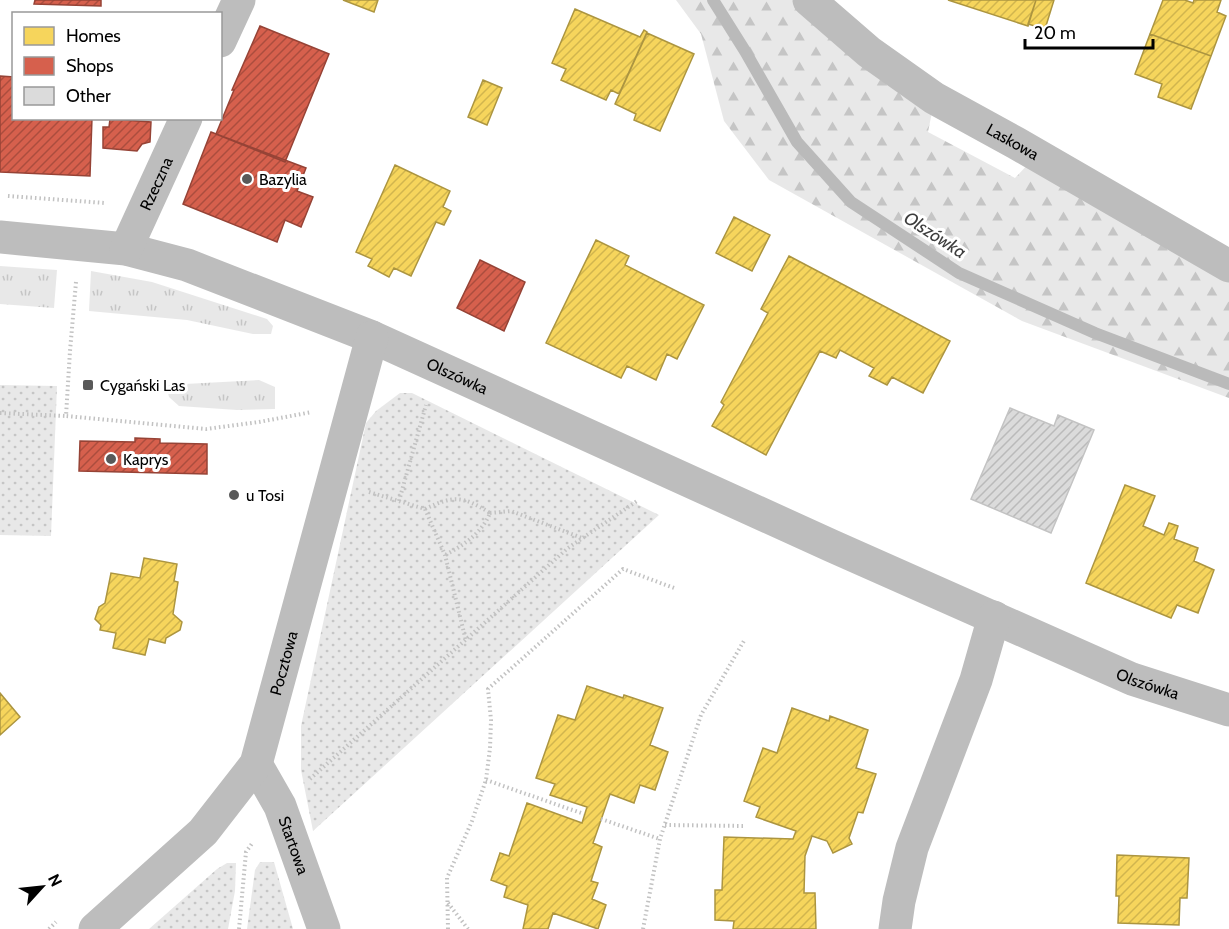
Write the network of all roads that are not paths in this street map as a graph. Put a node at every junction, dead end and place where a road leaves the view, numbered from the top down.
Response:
1 (239, 0) edge
2 (809, 0) edge
3 (222, 38) edge
4 (185, 120) edge
5 (0, 237) edge
6 (126, 249) junction
7 (1229, 266) edge
8 (372, 337) junction
9 (994, 617) junction
10 (1229, 710) edge
11 (256, 764) junction
12 (95, 929) edge
13 (324, 929) edge
14 (895, 929) edge

1 - 3 street
2 - 7 street, Laskowa
4 - 6 street, Rzeczna
5 - 6 street, Olszówka
6 - 8 street, Olszówka
8 - 9 street, Olszówka
8 - 11 street, Pocztowa
9 - 10 street, Olszówka
9 - 14 street
11 - 12 street, Pocztowa
11 - 13 street, Startowa

